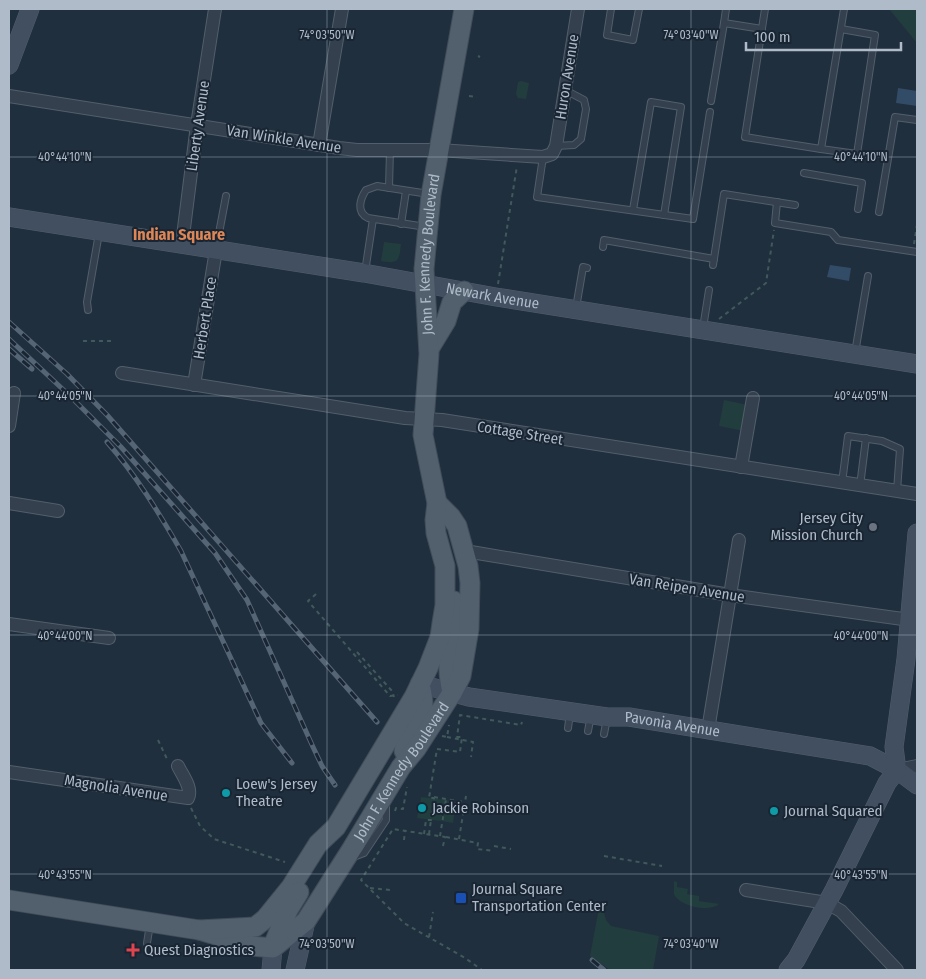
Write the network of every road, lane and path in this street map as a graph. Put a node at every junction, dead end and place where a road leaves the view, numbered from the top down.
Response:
1 (30, 9) edge
2 (215, 9) edge
3 (342, 9) edge
4 (464, 9) edge
5 (578, 9) edge
6 (611, 9) edge
7 (639, 9) edge
8 (726, 9) edge
9 (765, 9) edge
10 (844, 9) edge
11 (724, 23) junction
12 (762, 29) junction
13 (841, 29) junction
14 (9, 66) edge
15 (565, 90) junction
16 (9, 96) edge
17 (469, 96) dead end
18 (476, 97) dead end
19 (711, 102) dead end
20 (710, 112) dead end
21 (917, 120) edge
22 (197, 125) junction
23 (319, 145) junction
24 (556, 146) junction
25 (390, 149) junction
26 (821, 149) junction
27 (439, 150) junction
28 (543, 158) junction
29 (517, 166) dead end
30 (804, 173) dead end
31 (389, 188) junction
32 (406, 190) junction
33 (431, 195) junction
34 (226, 196) dead end
35 (778, 202) junction
36 (795, 205) dead end
37 (858, 209) dead end
38 (633, 210) junction
39 (880, 212) dead end
40 (664, 215) junction
41 (9, 217) edge
42 (373, 219) junction
43 (775, 223) junction
44 (401, 224) junction
45 (917, 224) edge
46 (427, 227) junction
47 (100, 231) junction
48 (182, 244) junction
49 (603, 247) dead end
50 (216, 250) junction
51 (915, 252) edge
52 (587, 268) dead end
53 (364, 273) junction
54 (868, 276) dead end
55 (424, 284) junction
56 (498, 284) dead end
57 (709, 290) dead end
58 (464, 291) junction
59 (88, 310) dead end
60 (576, 310) junction
61 (719, 319) dead end
62 (703, 330) junction
63 (83, 341) dead end
64 (112, 341) dead end
65 (429, 349) junction
66 (855, 354) junction
67 (917, 364) edge
68 (122, 373) dead end
69 (194, 385) junction
70 (14, 393) dead end
71 (752, 398) dead end
72 (425, 420) junction
73 (9, 426) edge
74 (866, 438) junction
75 (741, 467) junction
76 (842, 483) junction
77 (860, 486) junction
78 (897, 491) junction
79 (917, 494) edge
80 (437, 502) junction
81 (9, 503) edge
82 (58, 511) dead end
83 (917, 532) edge
84 (738, 540) dead end
85 (465, 552) junction
86 (445, 566) junction
87 (316, 594) dead end
88 (730, 594) junction
89 (9, 624) edge
90 (913, 624) edge
91 (109, 638) dead end
92 (357, 652) dead end
93 (420, 684) junction
94 (452, 693) junction
95 (400, 694) dead end
96 (394, 697) junction
97 (522, 722) dead end
98 (449, 724) dead end
99 (708, 730) junction
100 (440, 736) dead end
101 (447, 737) junction
102 (461, 740) junction
103 (471, 757) dead end
104 (178, 766) dead end
105 (917, 766) edge
106 (402, 767) junction
107 (897, 770) junction
108 (9, 772) edge
109 (917, 785) edge
110 (407, 786) dead end
111 (466, 796) dead end
112 (429, 797) junction
113 (186, 798) junction
114 (446, 799) junction
115 (465, 802) junction
116 (395, 815) dead end
117 (431, 820) junction
118 (394, 822) dead end
119 (336, 827) junction
120 (393, 829) junction
121 (405, 831) junction
122 (424, 834) junction
123 (429, 834) junction
124 (440, 836) junction
125 (445, 837) junction
126 (459, 839) junction
127 (404, 840) dead end
128 (443, 846) dead end
129 (494, 846) dead end
130 (511, 848) dead end
131 (494, 851) dead end
132 (604, 856) dead end
133 (285, 862) dead end
134 (662, 866) dead end
135 (369, 888) junction
136 (390, 890) dead end
137 (746, 890) dead end
138 (9, 900) edge
139 (827, 904) junction
140 (433, 912) dead end
141 (306, 921) junction
142 (150, 922) junction
143 (199, 930) junction
144 (429, 937) junction
145 (147, 943) dead end
146 (273, 948) junction
147 (271, 970) edge
148 (295, 970) edge
149 (482, 970) edge
150 (788, 970) edge
151 (897, 970) edge

1 - 14 main road
2 - 22 street, Liberty Avenue
3 - 23 street
4 - 27 main road, John F. Kennedy Boulevard
5 - 15 street, Huron Avenue
6 - 7 lane
8 - 11 lane
9 - 12 lane
10 - 13 lane
11 - 12 lane
11 - 19 lane
12 - 26 lane
13 - 26 lane
13 - 26 lane
15 - 24 street, Huron Avenue
15 - 24 lane
16 - 22 street, Van Winkle Avenue
17 - 18 path
20 - 40 lane
21 - 39 lane
22 - 23 street, Van Winkle Avenue
22 - 48 street, Liberty Avenue
23 - 25 street, Van Winkle Avenue
24 - 28 street
25 - 27 street, Van Winkle Avenue
25 - 31 lane
27 - 28 street, Van Winkle Avenue
27 - 33 main road, John F. Kennedy Boulevard
28 - 38 lane
29 - 56 path
30 - 37 lane
31 - 32 lane
31 - 42 lane
32 - 33 lane
32 - 44 lane
33 - 46 main road, John F. Kennedy Boulevard
34 - 50 lane
35 - 36 lane
35 - 43 lane
35 - 49 lane
38 - 40 lane
38 - 40 lane
41 - 47 main road, Newark Avenue
42 - 44 lane
42 - 53 lane
43 - 51 lane
43 - 61 path
44 - 46 lane
45 - 51 path
46 - 55 main road, John F. Kennedy Boulevard
47 - 48 main road, Newark Avenue
47 - 59 lane
48 - 50 main road, Newark Avenue
50 - 53 main road, Newark Avenue
50 - 69 street, Herbert Place
52 - 60 lane
53 - 55 main road, Newark Avenue
54 - 66 lane
55 - 58 main road, Newark Avenue
55 - 65 main road, John F. Kennedy Boulevard
57 - 62 lane
58 - 60 main road, Newark Avenue
58 - 65 main road
60 - 62 main road, Newark Avenue
62 - 66 main road, Newark Avenue
63 - 64 path
65 - 72 main road, John F. Kennedy Boulevard
66 - 67 main road, Newark Avenue
68 - 69 street, Cottage Street
69 - 72 street, Cottage Street
70 - 73 street
71 - 75 street
72 - 75 street, Cottage Street
72 - 80 main road, John F. Kennedy Boulevard
74 - 76 lane
74 - 77 lane
74 - 78 lane
75 - 76 street, Cottage Street
76 - 77 street, Cottage Street
77 - 78 street, Cottage Street
78 - 79 street, Cottage Street
80 - 85 main road, John F. Kennedy Boulevard
80 - 86 main road, John F. Kennedy Boulevard
81 - 82 street
83 - 90 main road
84 - 88 street
85 - 88 street, Van Reipen Avenue
85 - 94 main road, John F. Kennedy Boulevard
86 - 93 main road, John F. Kennedy Boulevard
86 - 94 main road
87 - 96 path
88 - 90 street, Van Reipen Avenue
88 - 99 street
89 - 91 street
90 - 107 main road
92 - 96 path
93 - 94 main road, Pavonia Avenue
93 - 106 main road
93 - 119 main road, John F. Kennedy Boulevard
94 - 99 main road, Pavonia Avenue
94 - 106 main road, John F. Kennedy Boulevard
95 - 96 path
97 - 102 path
98 - 101 path
99 - 107 main road, Pavonia Avenue
100 - 101 path
101 - 102 path
102 - 103 path
102 - 112 path
104 - 113 street, Magnolia Avenue
105 - 107 street
106 - 141 main road, John F. Kennedy Boulevard
107 - 109 main road, Pavonia Avenue
107 - 139 main road
108 - 113 street, Magnolia Avenue
110 - 116 path
111 - 115 path
112 - 114 path
112 - 117 path
113 - 133 path
114 - 115 path
114 - 124 path
115 - 126 path
117 - 122 path
117 - 123 path
118 - 120 path
119 - 143 main road, John F. Kennedy Boulevard
119 - 146 main road
120 - 121 path
120 - 135 path
121 - 122 path
121 - 127 path
122 - 123 path
123 - 124 path
124 - 125 path
125 - 126 path
125 - 128 path
126 - 131 path
129 - 130 path
132 - 134 path
135 - 136 path
135 - 144 path
137 - 139 street
138 - 142 main road, John F. Kennedy Boulevard
139 - 150 main road
139 - 151 street
140 - 144 path
141 - 146 main road, John F. Kennedy Boulevard
141 - 148 main road
142 - 143 main road, John F. Kennedy Boulevard
142 - 145 lane
143 - 146 main road, John F. Kennedy Boulevard
144 - 149 path
146 - 147 main road

